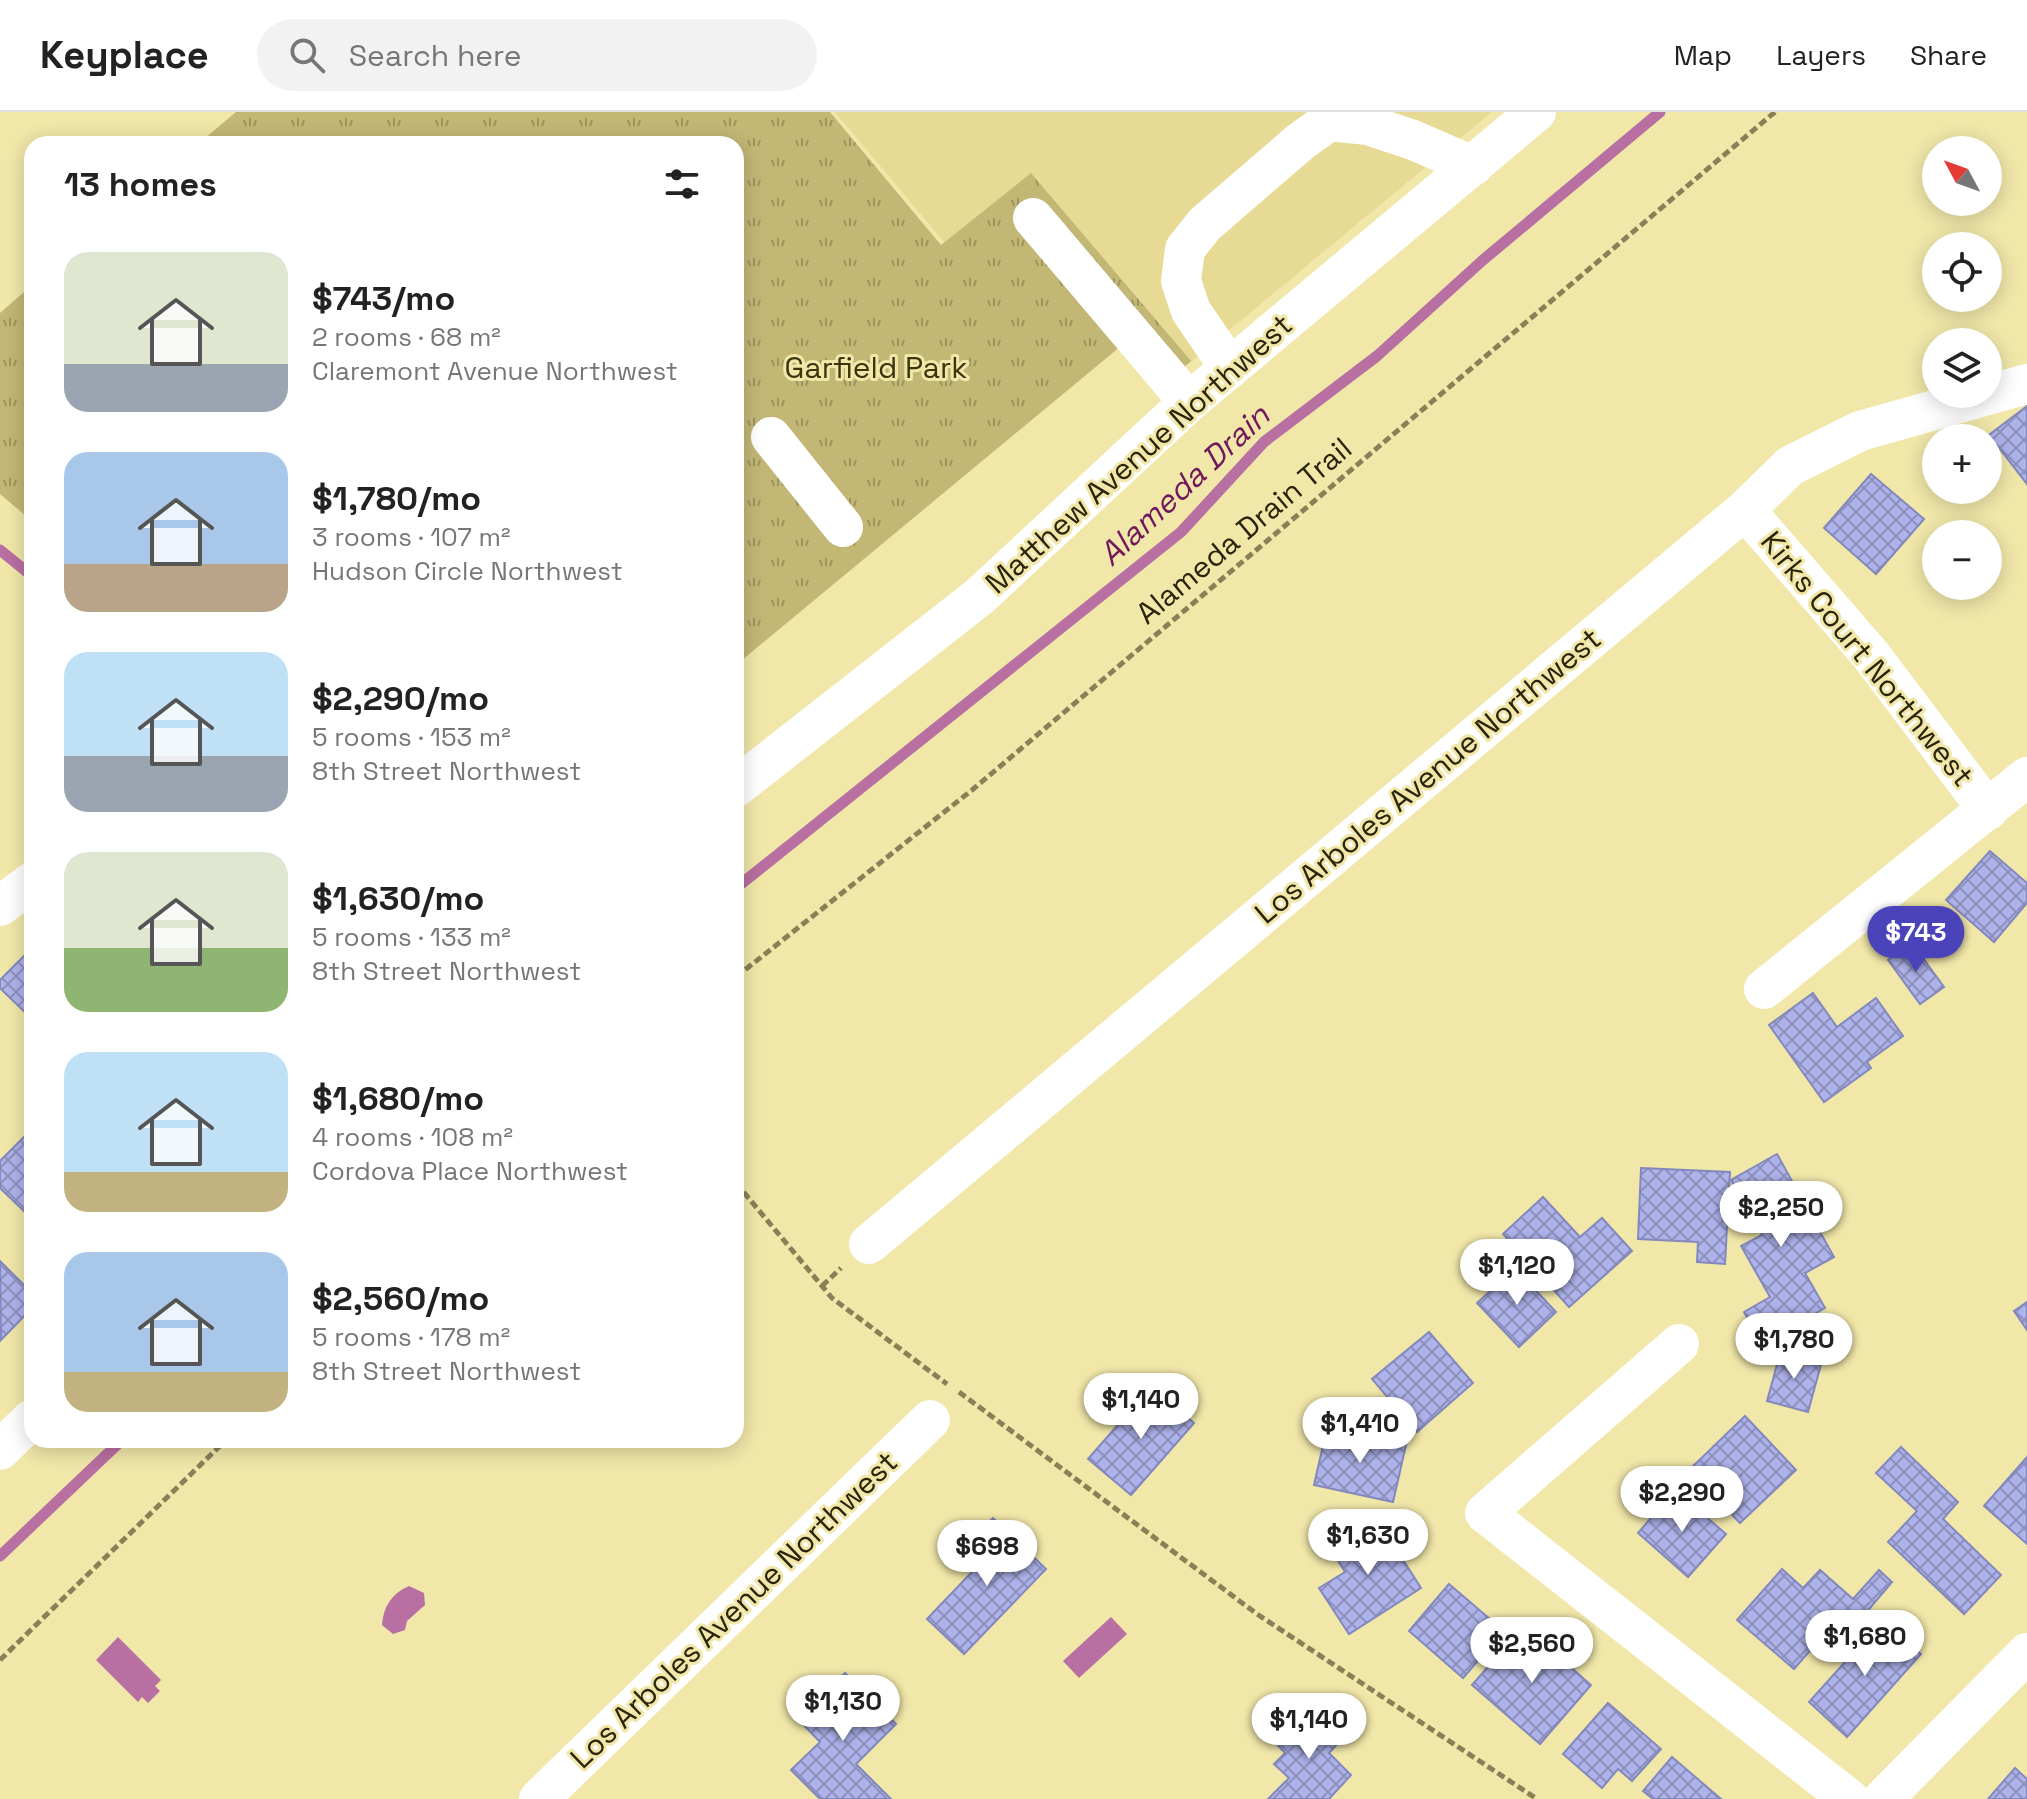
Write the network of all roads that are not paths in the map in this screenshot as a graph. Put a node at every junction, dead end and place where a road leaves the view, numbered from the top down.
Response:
1 (1536, 112) edge
2 (1473, 166) junction
3 (1033, 218) dead end
4 (1230, 368) junction
5 (2027, 384) edge
6 (1189, 402) junction
7 (771, 437) dead end
8 (1745, 510) junction
9 (843, 527) dead end
10 (2027, 777) edge
11 (744, 781) edge
12 (1988, 810) junction
13 (24, 888) edge
14 (0, 906) edge
15 (1764, 989) dead end
16 (869, 1244) dead end
17 (1679, 1344) dead end
18 (930, 1420) dead end
19 (24, 1427) edge
20 (0, 1450) edge
21 (2027, 1653) edge
22 (539, 1799) edge
23 (1849, 1799) edge
24 (1883, 1799) edge

1 - 2 street, Matthew Avenue Northwest
2 - 4 street, Matthew Avenue Northwest
2 - 4 street
3 - 6 street
4 - 6 street, Matthew Avenue Northwest
5 - 8 street, Los Arboles Avenue Northwest
6 - 11 street, Matthew Avenue Northwest
7 - 9 street
8 - 12 street, Kirks Court Northwest
8 - 16 street, Los Arboles Avenue Northwest
10 - 12 street
12 - 15 street
13 - 14 street
17 - 23 street
18 - 22 street, Los Arboles Avenue Northwest
19 - 20 street
21 - 24 street

